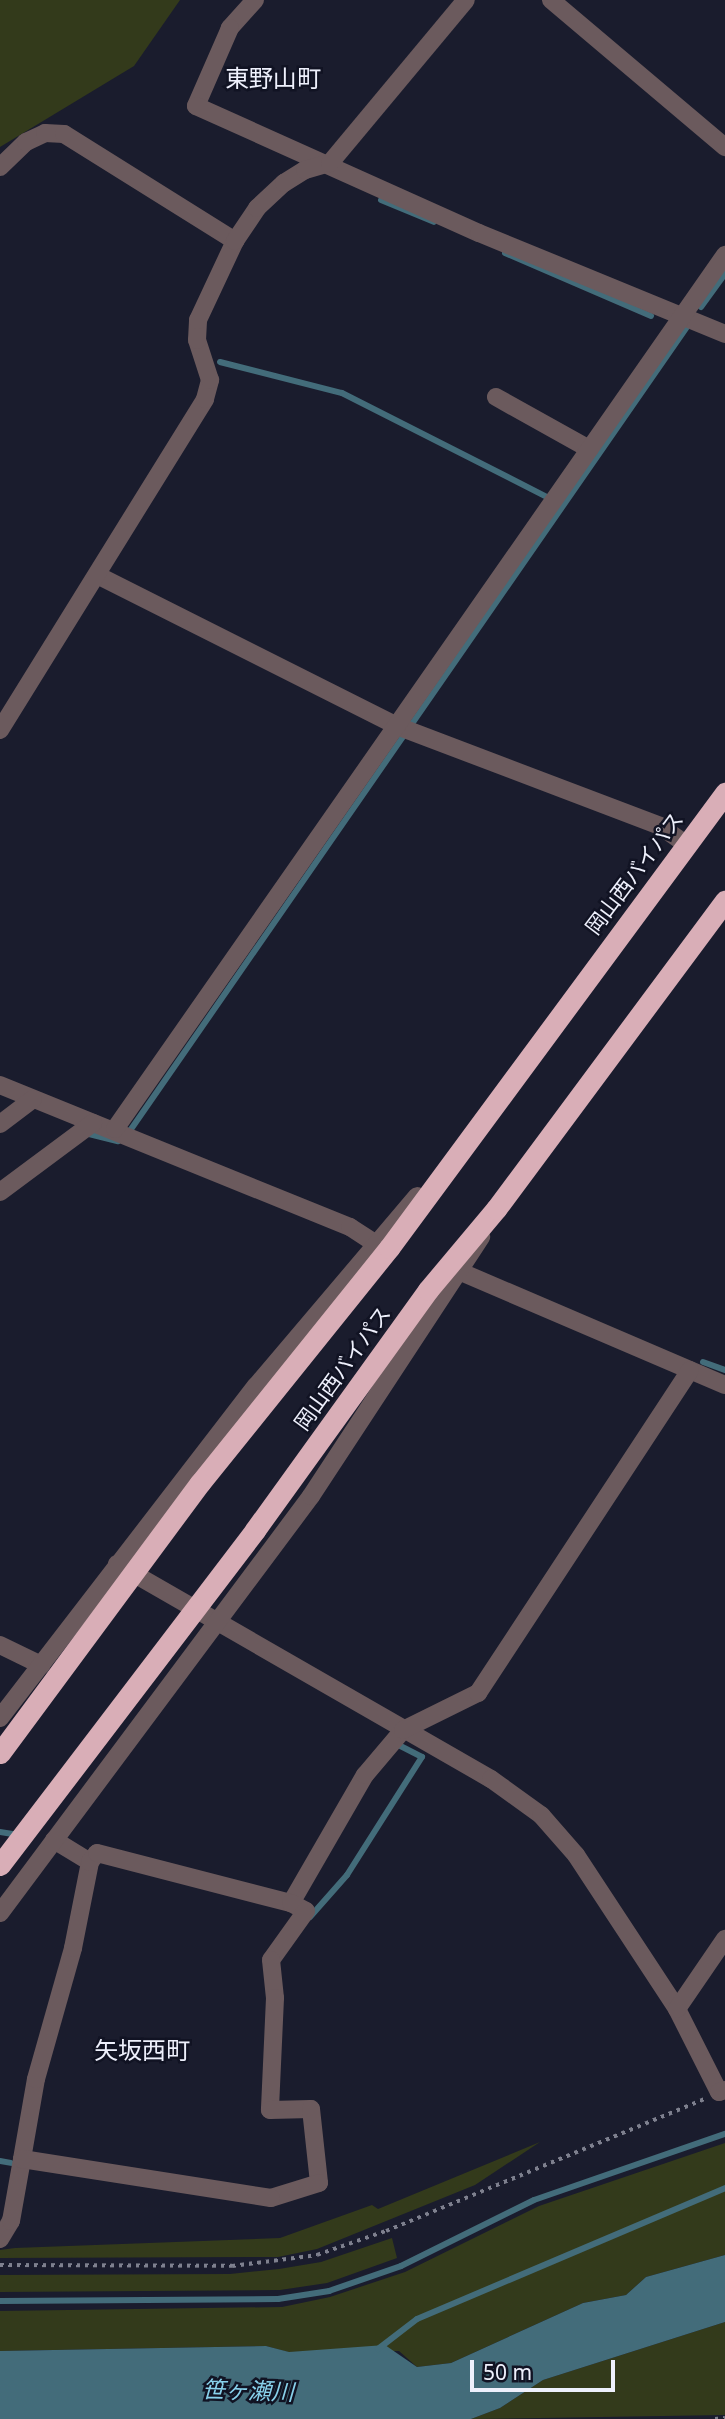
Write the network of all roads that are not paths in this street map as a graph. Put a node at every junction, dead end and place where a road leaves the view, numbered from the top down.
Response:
1 (255, 0) edge
2 (466, 0) edge
3 (551, 0) edge
4 (725, 147) edge
5 (330, 163) junction
6 (0, 167) edge
7 (235, 241) junction
8 (725, 255) edge
9 (681, 317) junction
10 (725, 334) edge
11 (496, 397) dead end
12 (589, 449) junction
13 (97, 575) junction
14 (403, 729) junction
15 (0, 730) edge
16 (725, 793) edge
17 (686, 844) junction
18 (725, 901) edge
19 (0, 1085) edge
20 (33, 1098) junction
21 (93, 1123) junction
22 (0, 1124) edge
23 (124, 1133) junction
24 (467, 1139) junction
25 (0, 1192) edge
26 (496, 1209) junction
27 (375, 1243) junction
28 (461, 1272) junction
29 (690, 1370) junction
30 (725, 1385) edge
31 (117, 1564) junction
32 (216, 1622) junction
33 (0, 1645) edge
34 (41, 1665) junction
35 (0, 1718) edge
36 (403, 1731) junction
37 (0, 1753) edge
38 (54, 1840) junction
39 (90, 1862) junction
40 (0, 1865) edge
41 (291, 1903) junction
42 (0, 1913) edge
43 (725, 1939) edge
44 (677, 2008) junction
45 (722, 2091) edge
46 (22, 2159) junction
47 (0, 2239) edge

1 - 5 street
2 - 5 street
3 - 4 street
5 - 7 street
5 - 9 street
6 - 7 street
7 - 13 street
8 - 9 street
9 - 10 street
9 - 12 street
11 - 12 street
12 - 14 street
13 - 14 street
13 - 15 street
14 - 17 street
14 - 23 street
16 - 17 highway, 岡山西バイパス
17 - 24 highway, 岡山西バイパス
18 - 26 highway, 岡山西バイパス
19 - 20 street
20 - 21 street
20 - 22 street
21 - 23 street
21 - 25 street
23 - 27 street
24 - 27 street
24 - 37 highway, 岡山西バイパス, bridge
26 - 28 street
26 - 40 highway, 岡山西バイパス, bridge
27 - 31 street
28 - 29 street
28 - 32 street
29 - 30 street
29 - 36 street
31 - 32 street
31 - 34 street
32 - 36 street
32 - 38 street
33 - 34 street
34 - 35 street
36 - 41 street
36 - 44 street
38 - 39 street
38 - 42 street
39 - 41 street
39 - 46 street
41 - 46 street
43 - 44 street
44 - 45 street
46 - 47 street

